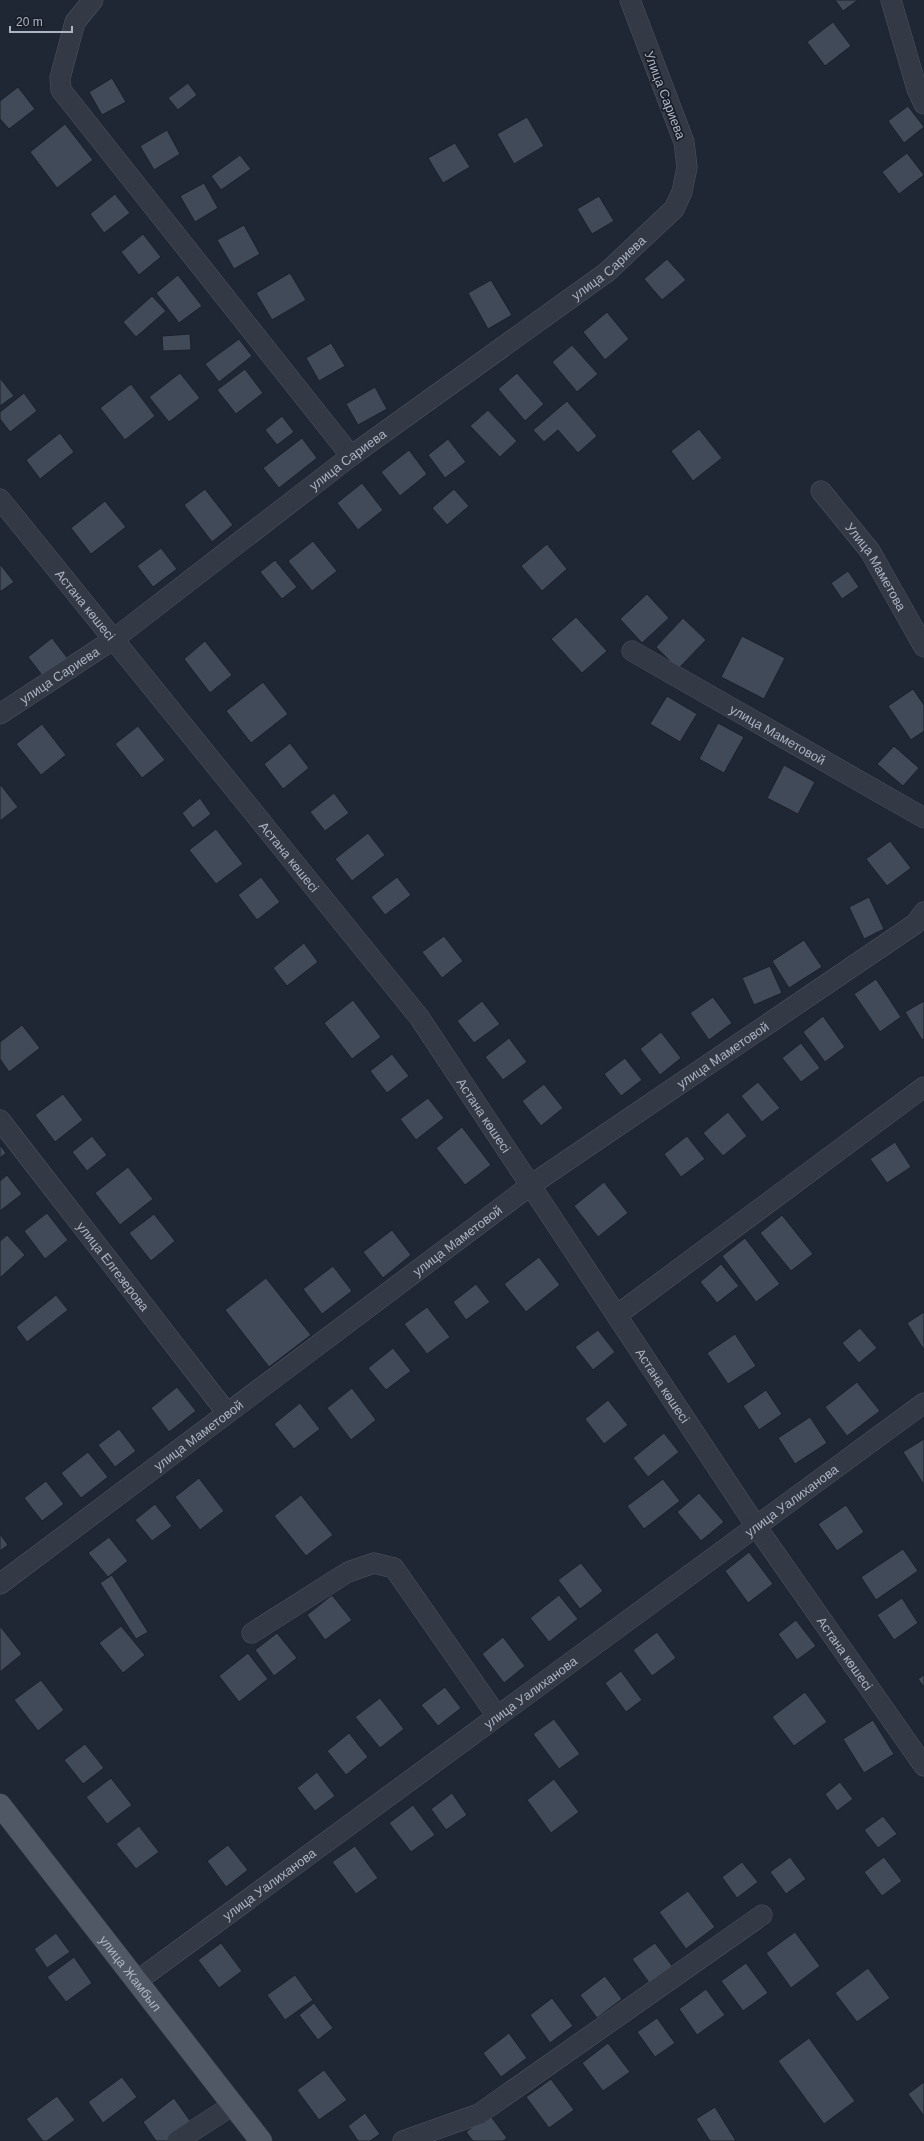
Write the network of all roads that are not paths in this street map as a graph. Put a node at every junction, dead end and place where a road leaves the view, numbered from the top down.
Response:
1 (93, 0) edge
2 (630, 0) edge
3 (891, 0) edge
4 (924, 104) edge
5 (682, 192) joint
6 (351, 456) junction
7 (821, 491) dead end
8 (0, 499) edge
9 (114, 639) junction
10 (924, 647) edge
11 (632, 651) dead end
12 (0, 714) edge
13 (924, 818) edge
14 (924, 912) edge
15 (924, 1086) edge
16 (0, 1120) edge
17 (530, 1185) junction
18 (617, 1315) junction
19 (924, 1403) edge
20 (226, 1413) junction
21 (756, 1526) junction
22 (0, 1584) edge
23 (252, 1633) dead end
24 (497, 1716) junction
25 (924, 1766) edge
26 (0, 1805) edge
27 (762, 1915) dead end
28 (137, 1982) junction
29 (233, 2104) junction
30 (177, 2141) edge
31 (261, 2141) edge
32 (403, 2141) edge

1 - 6 street
2 - 5 street, Улица Сариева
3 - 4 street
5 - 6 street, улица Сариева
6 - 9 street, улица Сариева
7 - 10 street, Улица Маметова
8 - 9 street, Астана көшесі
9 - 12 street, улица Сариева
9 - 17 street, Астана көшесі
11 - 13 street, улица Маметовой
14 - 17 street, улица Маметовой
15 - 18 street
16 - 20 street, улица Елгезерова
17 - 18 street, Астана көшесі
17 - 20 street, улица Маметовой
18 - 21 street, Астана көшесі
19 - 21 street, улица Уалиханова
20 - 22 street, улица Маметовой
21 - 24 street, улица Уалиханова
21 - 25 street, Астана көшесі
23 - 24 street
24 - 28 street, улица Уалиханова
26 - 28 main road, улица Жамбыл
27 - 32 street
28 - 29 main road, улица Жамбыл
29 - 30 street
29 - 31 main road, улица Жамбыл

